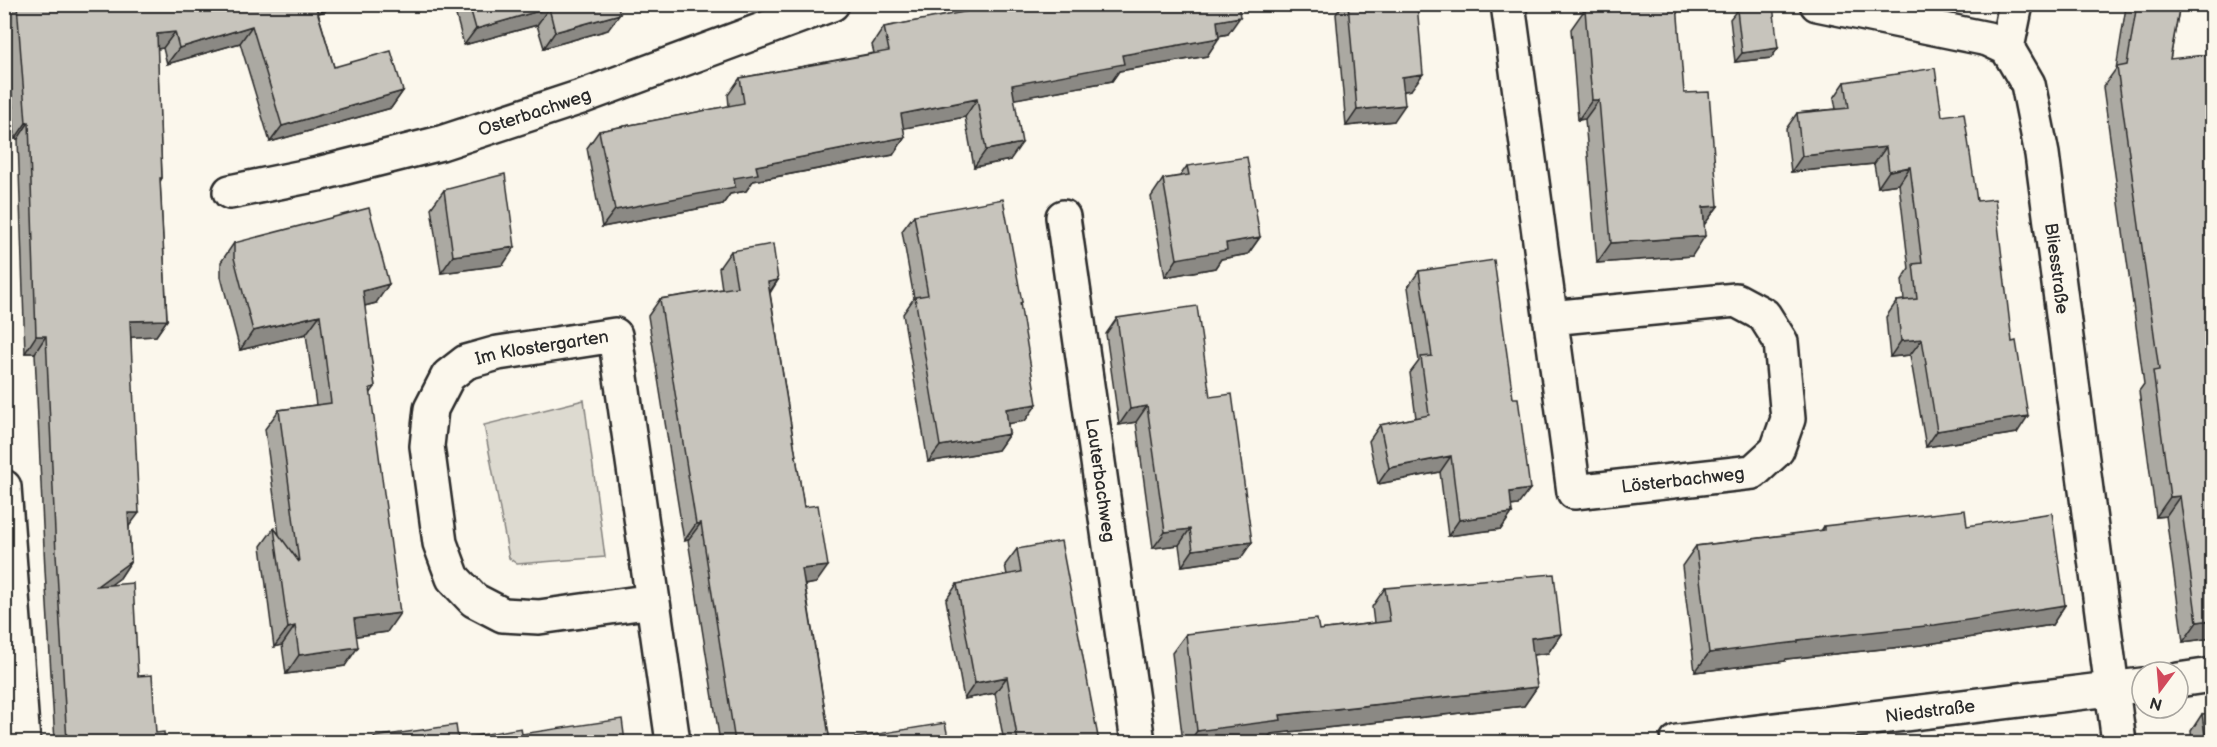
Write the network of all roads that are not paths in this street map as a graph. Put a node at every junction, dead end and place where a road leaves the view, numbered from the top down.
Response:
1 (832, 4) edge
2 (1508, 4) edge
3 (1817, 4) edge
4 (2016, 4) edge
5 (2007, 48) junction
6 (230, 192) dead end
7 (1063, 217) dead end
8 (1550, 318) junction
9 (4, 487) edge
10 (7, 566) edge
11 (653, 601) junction
12 (2212, 675) edge
13 (2190, 678) edge
14 (2127, 687) edge
15 (23, 742) edge
16 (673, 742) edge
17 (1138, 742) edge
18 (1677, 742) edge
19 (2119, 742) edge

1 - 6 street, Osterbachweg
2 - 8 street, Lösterbachweg
3 - 5 street
4 - 5 street
5 - 14 street, Bliesstraße
7 - 17 street, Lauterbachweg
8 - 8 street, Lösterbachweg
9 - 10 street
10 - 15 street
11 - 11 street, Im Klostergarten
11 - 16 street, Im Klostergarten
12 - 13 street
14 - 18 street, Niedstraße
14 - 19 street, Bliesstraße

